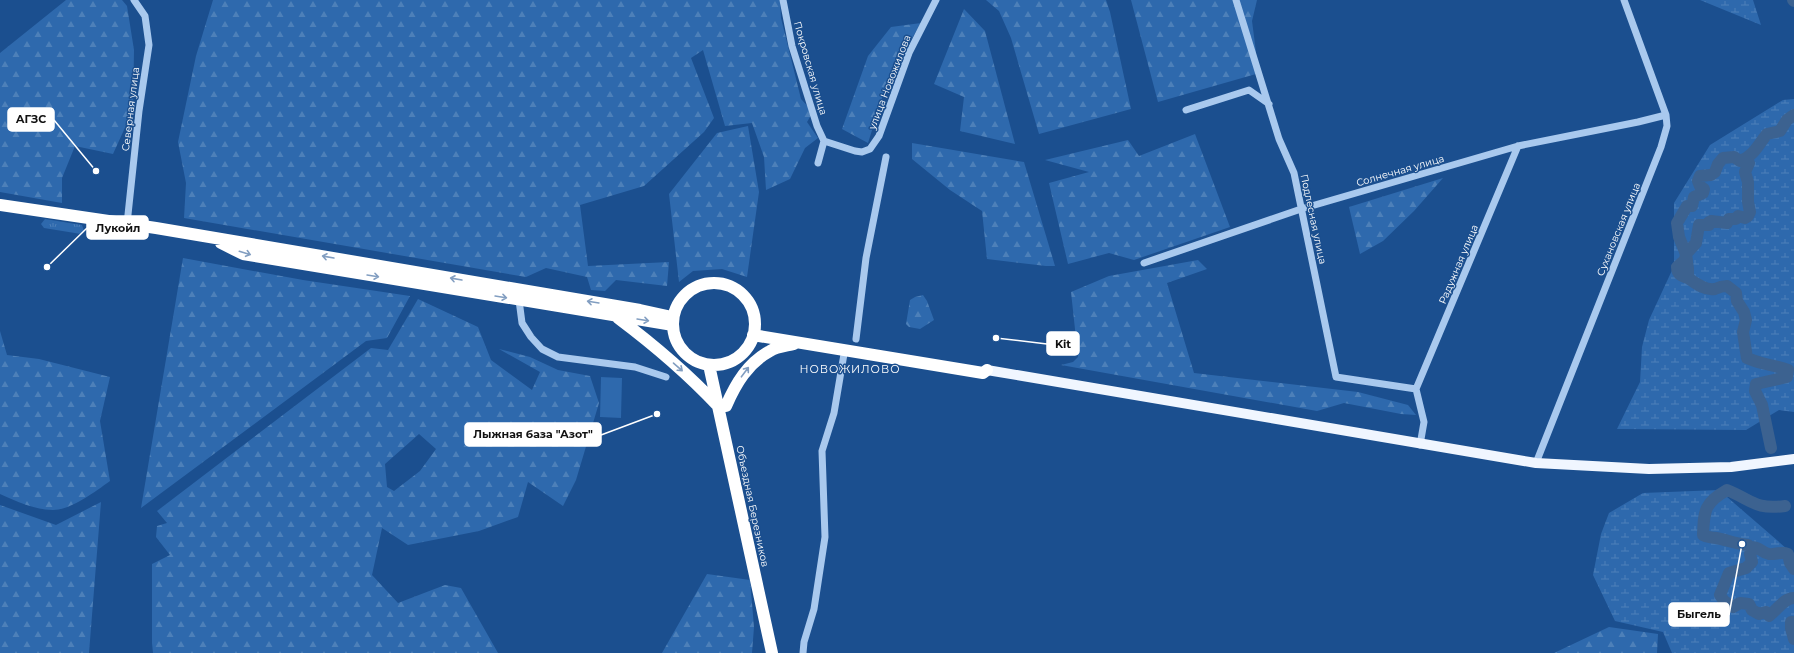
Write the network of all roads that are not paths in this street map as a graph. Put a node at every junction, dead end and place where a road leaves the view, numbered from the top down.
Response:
1 (134, 0) edge
2 (783, 0) edge
3 (936, 0) edge
4 (1236, 0) edge
5 (1624, 0) edge
6 (1269, 104) junction
7 (1186, 110) dead end
8 (1666, 115) junction
9 (824, 140) junction
10 (1518, 146) junction
11 (886, 157) dead end
12 (818, 163) dead end
13 (0, 205) edge
14 (1301, 209) junction
15 (127, 224) junction
16 (209, 237) junction
17 (1144, 263) dead end
18 (519, 300) junction
19 (616, 316) junction
20 (672, 321) junction
21 (754, 332) junction
22 (856, 339) dead end
23 (798, 342) junction
24 (844, 354) dead end
25 (714, 365) junction
26 (986, 370) junction
27 (666, 377) dead end
28 (1416, 389) junction
29 (723, 406) junction
30 (1420, 445) junction
31 (1794, 459) edge
32 (1536, 463) junction
33 (772, 653) edge
34 (779, 653) edge
35 (803, 653) edge

1 - 15 street, Северная улица
2 - 9 street, Покровская улица
3 - 9 street, улица Новожилова
4 - 6 street, Подлесная улица
5 - 8 street, Сухановская улица
6 - 7 street
6 - 14 street, Подлесная улица
8 - 10 street, Солнечная улица
8 - 32 street, Сухановская улица
9 - 12 street
10 - 14 street, Солнечная улица
10 - 28 street, Радужная улица
11 - 22 street
13 - 15 highway
14 - 17 street, Солнечная улица
14 - 28 street, Подлесная улица
15 - 16 highway
16 -> 18 highway
20 -> 16 highway
18 - 19 highway
18 - 27 street
19 -> 20 highway
19 -> 29 highway
20 - 21 highway
20 - 25 highway
21 - 23 highway
21 - 25 highway
21 - 26 highway
23 - 26 highway
29 -> 23 highway
24 - 35 street
25 - 29 highway, Объездная Березников
26 - 30 main road
28 - 30 street
29 - 33 highway, Объездная Березников
29 - 34 highway, Объездная Березников
30 - 32 main road
31 - 32 main road

